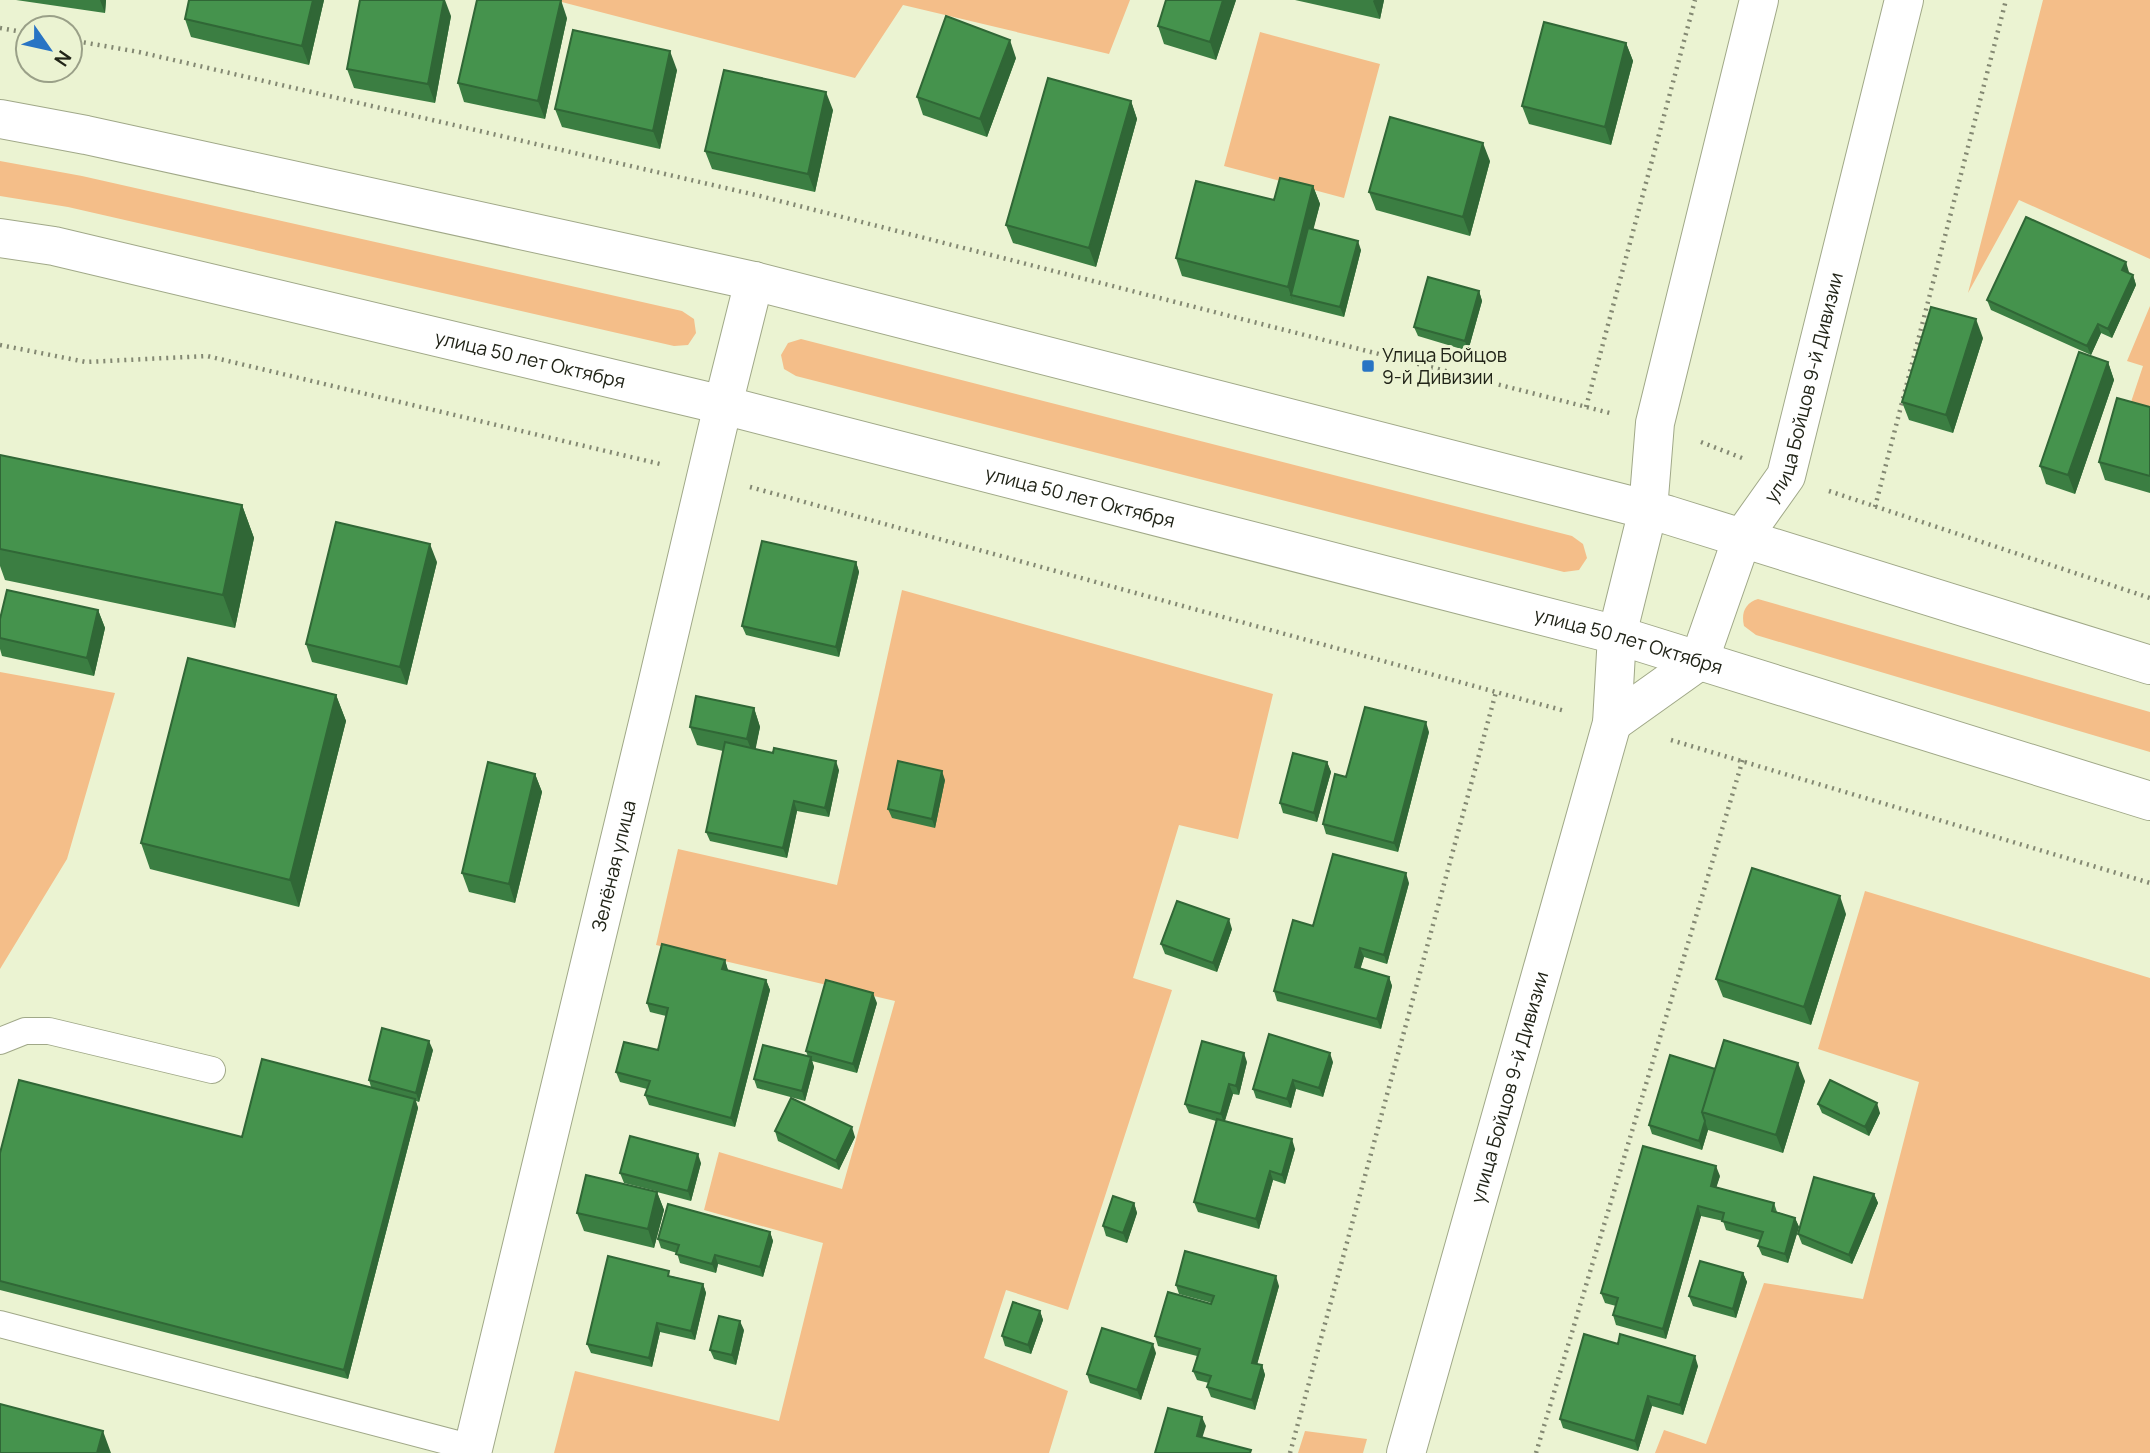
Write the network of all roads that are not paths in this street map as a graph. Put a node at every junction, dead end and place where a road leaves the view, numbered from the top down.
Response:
1 (1759, 0) edge
2 (1904, 0) edge
3 (0, 119) edge
4 (0, 238) edge
5 (754, 281) junction
6 (723, 405) junction
7 (1648, 510) junction
8 (1742, 538) junction
9 (1617, 635) junction
10 (1699, 661) junction
11 (2150, 665) edge
12 (1612, 723) junction
13 (2150, 801) edge
14 (0, 1041) edge
15 (212, 1070) dead end
16 (0, 1324) edge
17 (473, 1450) edge
18 (1406, 1453) edge

1 - 7 main road, улица Бойцов 9-й Дивизии
2 - 8 main road, улица Бойцов 9-й Дивизии
3 - 5 main road
4 - 6 main road, улица 50 лет Октября
5 - 6 main road, Зелёная улица
5 - 7 main road
6 - 9 main road, улица 50 лет Октября
6 - 17 main road, Зелёная улица
7 - 8 main road
7 - 9 main road, улица Бойцов 9-й Дивизии
8 - 10 main road, улица Бойцов 9-й Дивизии
8 - 11 main road
9 - 10 main road, улица 50 лет Октября
9 - 12 main road, улица Бойцов 9-й Дивизии
10 - 12 main road
10 - 13 main road, улица 50 лет Октября
12 - 18 main road, улица Бойцов 9-й Дивизии
14 - 15 lane
16 - 17 lane

